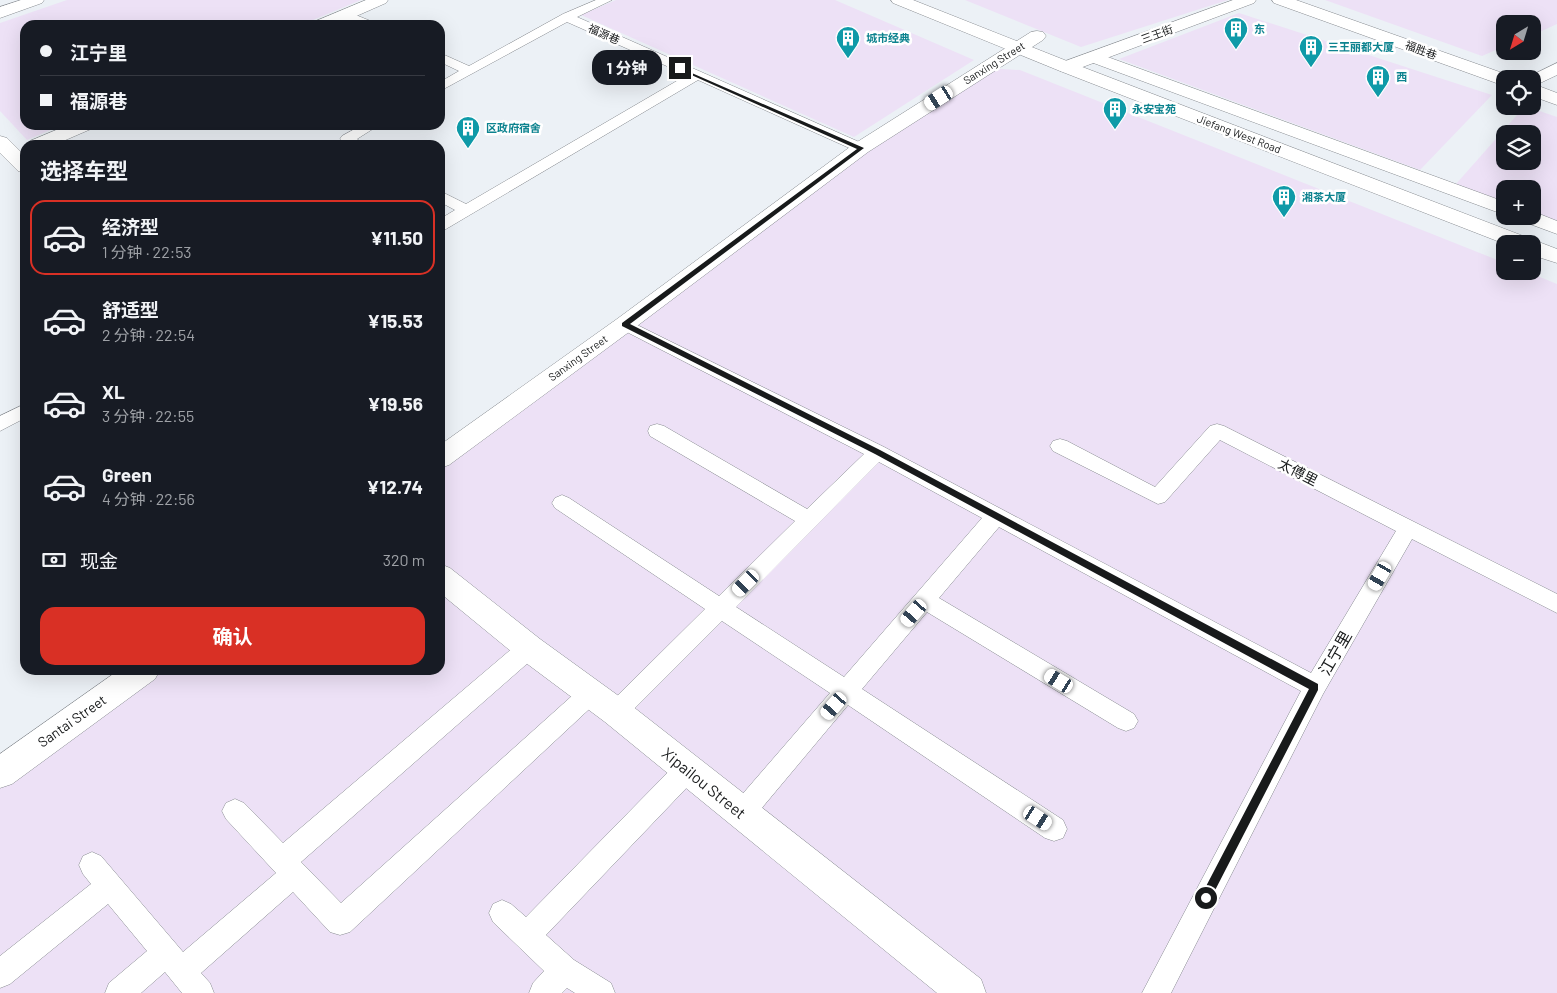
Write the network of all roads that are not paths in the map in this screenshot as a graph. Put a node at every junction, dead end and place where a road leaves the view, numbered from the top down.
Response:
1 (36, 0) edge
2 (380, 0) edge
3 (606, 0) edge
4 (899, 0) edge
5 (943, 0) edge
6 (1248, 0) edge
7 (1280, 0) edge
8 (0, 13) edge
9 (346, 14) junction
10 (567, 17) junction
11 (333, 20) edge
12 (359, 20) edge
13 (1053, 42) junction
14 (1018, 48) junction
15 (1093, 57) junction
16 (445, 59) edge
17 (1066, 67) junction
18 (1557, 68) edge
19 (470, 70) junction
20 (696, 76) junction
21 (1541, 76) edge
22 (1496, 77) edge
23 (445, 84) edge
24 (1541, 93) edge
25 (1557, 99) edge
26 (72, 130) edge
27 (363, 130) edge
28 (49, 140) edge
29 (349, 140) edge
30 (861, 148) junction
31 (445, 199) edge
32 (1496, 206) edge
33 (466, 210) junction
34 (1541, 222) edge
35 (445, 223) edge
36 (1557, 228) edge
37 (1502, 235) edge
38 (1541, 250) edge
39 (1557, 256) edge
40 (625, 324) junction
41 (20, 413) edge
42 (0, 424) edge
43 (657, 431) dead end
44 (1060, 446) dead end
45 (878, 452) junction
46 (445, 454) edge
47 (562, 503) dead end
48 (996, 516) junction
49 (809, 520) junction
50 (1408, 528) junction
51 (445, 580) edge
52 (925, 600) junction
53 (1557, 604) edge
54 (720, 608) junction
55 (529, 648) junction
56 (137, 675) edge
57 (1315, 687) junction
58 (846, 692) junction
59 (603, 703) junction
60 (1126, 721) dead end
61 (687, 770) junction
62 (0, 773) edge
63 (235, 811) dead end
64 (742, 813) junction
65 (1054, 829) dead end
66 (92, 865) dead end
67 (289, 866) junction
68 (109, 886) junction
69 (502, 913) dead end
70 (528, 936) junction
71 (174, 962) junction
72 (564, 970) junction
73 (0, 974) edge
74 (952, 989) edge
75 (119, 993) edge
76 (200, 993) edge
77 (542, 993) edge
78 (601, 993) edge
79 (1156, 993) edge

1 - 8 street
2 - 9 street
3 - 10 lane
4 - 14 street, Jiefang West Road
5 - 13 street, Jiefang West Road
6 - 15 street, 三王街
7 - 22 street, 福胜巷
9 - 11 street
9 - 12 lane
10 - 19 lane
10 - 20 lane, 福源巷
13 - 14 street, Sanxing Street
13 - 15 street, Jiefang West Road
14 - 17 street, Jiefang West Road
14 - 30 street, Sanxing Street
15 - 17 street, 三王街
15 - 32 street, Jiefang West Road
16 - 19 lane
17 - 37 street, Jiefang West Road
18 - 21 street
19 - 23 lane
20 - 30 lane, 福源巷
20 - 33 lane
24 - 25 street
26 - 28 street
27 - 29 lane
30 - 40 street, Sanxing Street
31 - 33 lane
33 - 35 lane
34 - 36 street
38 - 39 street
40 - 45 lane
40 - 46 street, Sanxing Street
41 - 42 lane
43 - 49 lane
44 - 50 lane, 太傅里
45 - 48 lane
45 - 49 lane
47 - 54 lane
48 - 52 lane
48 - 57 lane
49 - 54 lane
50 - 53 lane, 太傅里
50 - 57 lane, 江宁里
51 - 55 street, Xipailou Street
52 - 58 lane
52 - 60 lane
54 - 58 lane
54 - 59 lane
55 - 59 street, Xipailou Street
55 - 67 lane
56 - 62 street, Santai Street
57 - 79 lane, 江宁里
58 - 64 lane
58 - 65 lane
59 - 61 street, Xipailou Street
59 - 67 lane
61 - 64 street, Xipailou Street
61 - 70 lane
63 - 67 lane
64 - 74 street, Xipailou Street
66 - 68 lane
67 - 71 lane
68 - 71 lane
68 - 73 lane
69 - 70 lane
70 - 72 lane
71 - 75 lane
71 - 76 lane
72 - 77 lane
72 - 78 lane

